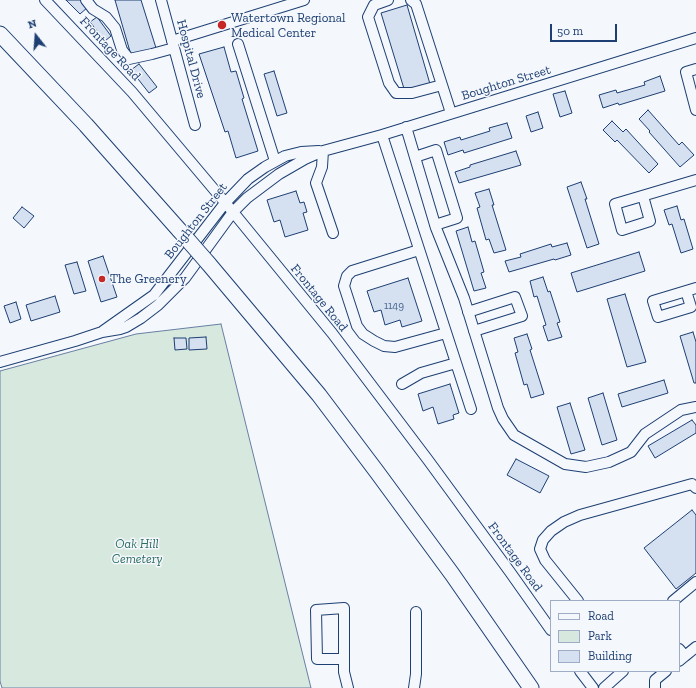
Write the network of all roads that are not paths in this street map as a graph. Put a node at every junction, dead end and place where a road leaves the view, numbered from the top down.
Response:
1 (45, 0) edge
2 (86, 0) edge
3 (161, 0) edge
4 (304, 0) edge
5 (388, 0) edge
6 (411, 0) edge
7 (0, 34) edge
8 (696, 38) edge
9 (173, 44) junction
10 (238, 44) dead end
11 (696, 69) edge
12 (442, 85) junction
13 (696, 110) edge
14 (451, 113) junction
15 (195, 125) dead end
16 (406, 127) junction
17 (382, 135) junction
18 (323, 151) junction
19 (415, 157) junction
20 (275, 161) junction
21 (696, 180) edge
22 (643, 196) dead end
23 (225, 203) junction
24 (233, 212) junction
25 (435, 225) junction
26 (333, 233) dead end
27 (419, 250) junction
28 (696, 288) edge
29 (686, 291) dead end
30 (468, 312) junction
31 (474, 331) junction
32 (102, 332) junction
33 (446, 332) junction
34 (0, 362) edge
35 (456, 363) junction
36 (402, 384) dead end
37 (696, 407) edge
38 (471, 409) dead end
39 (696, 488) edge
40 (696, 582) edge
41 (577, 600) edge
42 (673, 600) edge
43 (416, 612) dead end
44 (550, 629) edge
45 (696, 647) edge
46 (681, 656) edge
47 (343, 659) junction
48 (581, 672) edge
49 (622, 672) edge
50 (665, 672) edge
51 (348, 688) edge
52 (414, 688) edge
53 (532, 688) edge
54 (593, 688) edge
55 (604, 688) edge
56 (655, 688) edge

1 - 23 street, Frontage Road
2 - 9 street
3 - 9 street, Hospital Drive
4 - 9 street
5 - 12 street
6 - 12 street
7 - 53 highway, bridge
8 - 14 street, Boughton Street
9 - 15 street, Hospital Drive
10 - 20 street
11 - 13 street
12 - 14 street
14 - 16 street, Boughton Street
16 - 17 street, Boughton Street
16 - 19 street
17 - 18 street, Boughton Street
17 - 27 street
18 - 20 street, Boughton Street
18 - 24 street, Boughton Street
18 - 26 street
19 - 25 street
19 - 25 street
20 - 23 street, Boughton Street
21 - 22 street
23 - 24 street, Frontage Road
23 - 32 street, Boughton Street
24 - 32 street, Boughton Street
24 - 44 street, Frontage Road
25 - 30 street
27 - 33 street
27 - 33 street
28 - 29 street
30 - 31 street
30 - 31 street
31 - 37 street
32 - 34 street, Boughton Street
33 - 35 street
35 - 36 street
35 - 38 street
39 - 41 street
40 - 42 street
43 - 52 street
45 - 46 street
47 - 47 street
47 - 51 street
48 - 54 street
49 - 55 street
50 - 56 street

